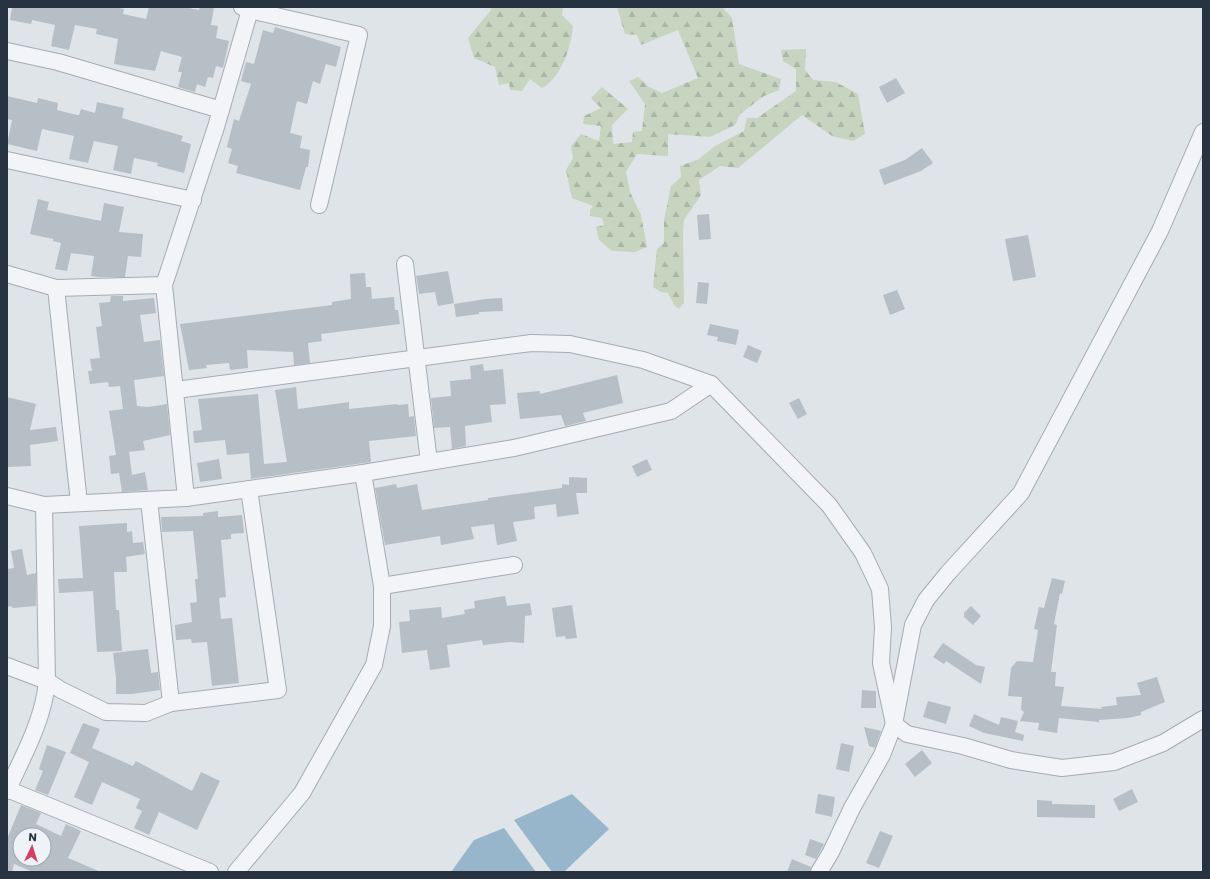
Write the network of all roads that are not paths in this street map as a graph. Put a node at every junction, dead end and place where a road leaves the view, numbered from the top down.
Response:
1 (246, 8) edge
2 (7, 51) edge
3 (221, 110) junction
4 (1203, 132) edge
5 (7, 160) edge
6 (192, 200) junction
7 (319, 205) dead end
8 (404, 264) dead end
9 (7, 274) edge
10 (164, 285) junction
11 (56, 288) junction
12 (415, 359) junction
13 (711, 384) junction
14 (176, 390) junction
15 (429, 462) junction
16 (363, 474) junction
17 (249, 489) junction
18 (7, 496) edge
19 (186, 498) junction
20 (149, 500) junction
21 (79, 503) junction
22 (44, 505) junction
23 (514, 565) dead end
24 (382, 586) junction
25 (7, 666) edge
26 (47, 681) junction
27 (171, 703) junction
28 (1203, 719) edge
29 (894, 724) junction
30 (7, 790) edge
31 (210, 872) edge
32 (236, 872) edge
33 (819, 872) edge

1 - 3 street
1 - 7 street
2 - 3 street
3 - 6 street
4 - 29 street
5 - 6 street
6 - 10 street
8 - 12 street
9 - 11 street
10 - 11 street
10 - 14 street
11 - 21 street
12 - 13 street
12 - 14 street
12 - 15 street
13 - 15 street
13 - 29 street
14 - 19 street
15 - 16 street
16 - 17 street
16 - 24 street
17 - 19 street
17 - 27 street
18 - 22 street
19 - 20 street
20 - 21 street
20 - 27 street
21 - 22 street
22 - 26 street
23 - 24 street
24 - 32 street
25 - 26 street
26 - 27 street
26 - 30 street
28 - 29 street
29 - 33 street
30 - 31 street

